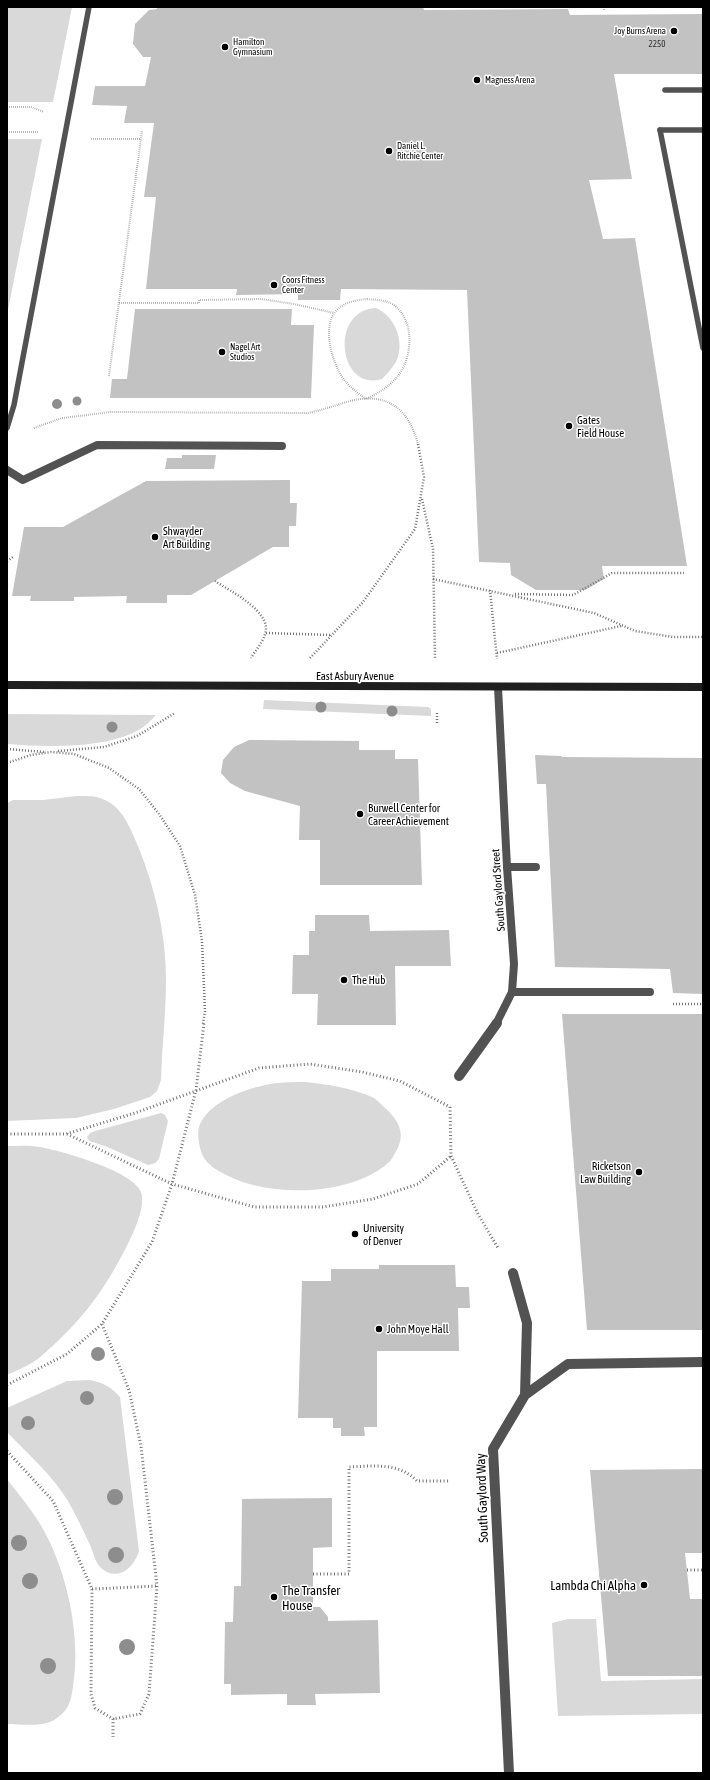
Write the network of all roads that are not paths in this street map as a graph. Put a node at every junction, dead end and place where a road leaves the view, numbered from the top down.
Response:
1 (89, 7) edge
2 (665, 90) dead end
3 (703, 90) edge
4 (703, 130) edge
5 (703, 348) edge
6 (7, 428) edge
7 (282, 446) dead end
8 (7, 470) edge
9 (7, 685) edge
10 (498, 687) junction
11 (703, 687) edge
12 (507, 867) junction
13 (536, 867) dead end
14 (512, 992) junction
15 (650, 992) dead end
16 (458, 1076) road end
17 (513, 1273) road end
18 (703, 1362) edge
19 (525, 1395) junction
20 (509, 1773) edge

1 - 6 street
2 - 3 street
4 - 5 street
7 - 8 street
9 - 10 street, East Asbury Avenue
10 - 11 street, East Asbury Avenue
10 - 12 street, South Gaylord Street
12 - 13 street
12 - 14 street, South Gaylord Street
14 - 15 street
14 - 16 street, South Gaylord Street
17 - 19 street
18 - 19 street, South Gaylord Way
19 - 20 street, South Gaylord Way

